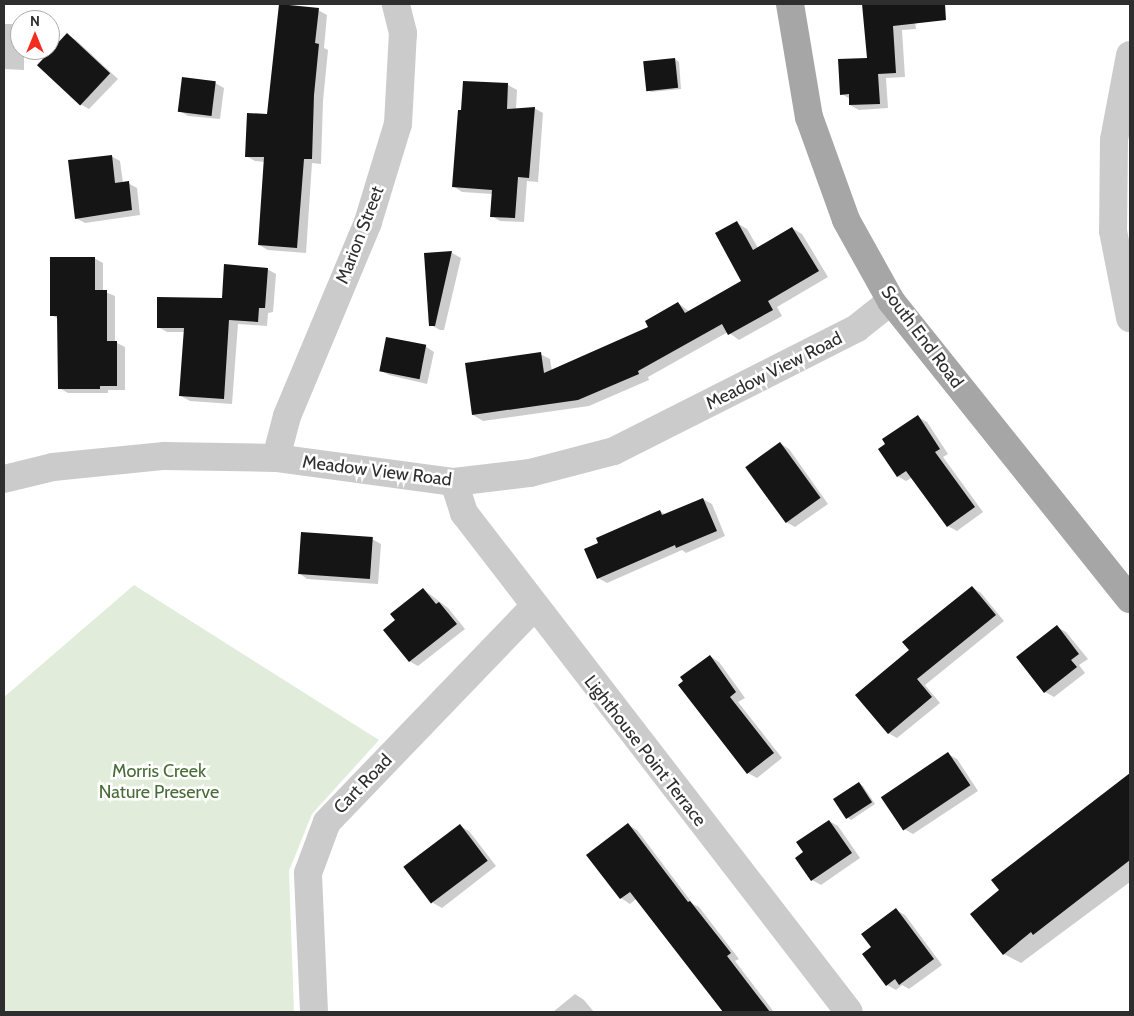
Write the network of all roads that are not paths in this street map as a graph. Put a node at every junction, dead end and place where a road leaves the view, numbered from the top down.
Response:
1 (396, 4) edge
2 (790, 4) edge
3 (1130, 56) edge
4 (891, 301) junction
5 (1130, 318) edge
6 (276, 458) junction
7 (4, 479) edge
8 (454, 482) junction
9 (1130, 599) edge
10 (534, 608) junction
11 (314, 1012) edge
12 (848, 1012) edge

1 - 6 street, Marion Street
2 - 4 main road, South End Road
3 - 5 street
4 - 8 street, Meadow View Road
4 - 9 main road, South End Road
6 - 7 street, Meadow View Road
6 - 8 street, Meadow View Road
8 - 10 street, Lighthouse Point Terrace
10 - 11 street, Cart Road
10 - 12 street, Lighthouse Point Terrace

